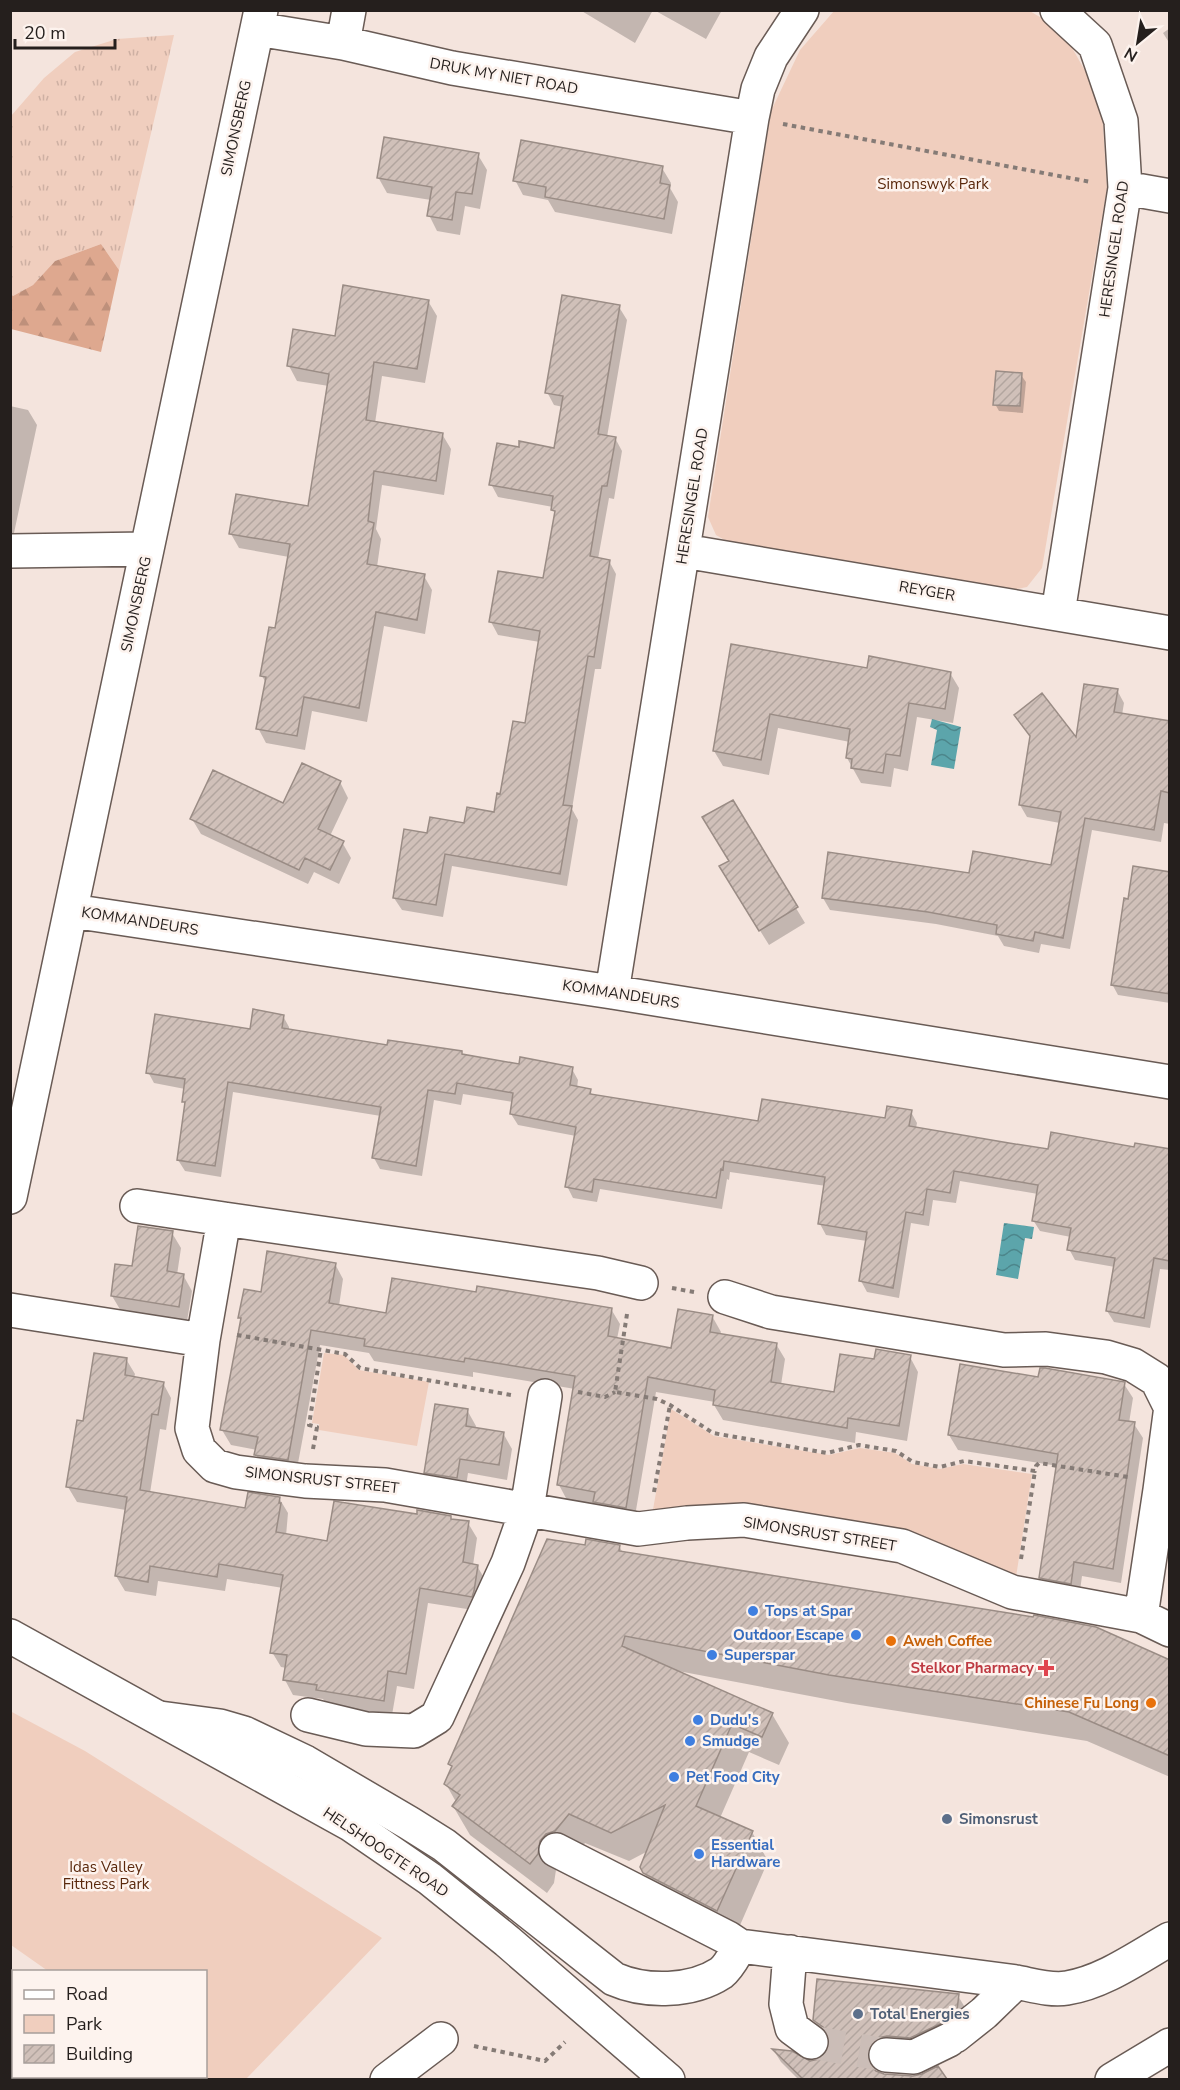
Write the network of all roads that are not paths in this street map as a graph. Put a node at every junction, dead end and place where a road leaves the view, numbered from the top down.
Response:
1 (350, 10) edge
2 (802, 10) edge
3 (1057, 10) edge
4 (259, 20) edge
5 (343, 43) junction
6 (752, 118) junction
7 (1125, 188) junction
8 (1170, 196) edge
9 (147, 549) junction
10 (684, 550) junction
11 (10, 551) edge
12 (1058, 613) junction
13 (1170, 633) edge
14 (72, 911) junction
15 (612, 992) junction
16 (1170, 1082) edge
17 (10, 1197) edge
18 (137, 1206) dead end
19 (224, 1219) junction
20 (637, 1282) road end
21 (724, 1297) dead end
22 (10, 1310) edge
23 (204, 1335) junction
24 (544, 1398) road end
25 (1170, 1406) edge
26 (1170, 1414) edge
27 (1164, 1488) edge
28 (527, 1509) junction
29 (1141, 1616) junction
30 (1170, 1630) edge
31 (10, 1636) edge
32 (308, 1715) dead end
33 (160, 1718) junction
34 (556, 1850) dead end
35 (1170, 1939) edge
36 (740, 1946) junction
37 (790, 1952) junction
38 (1016, 1982) junction
39 (441, 2039) road end
40 (810, 2042) tunnel mouth
41 (1170, 2045) edge
42 (886, 2055) tunnel mouth
43 (387, 2079) edge
44 (668, 2079) edge
45 (1112, 2079) edge

1 - 5 street
2 - 6 street, HERESINGEL ROAD
3 - 7 street, HERESINGEL ROAD
4 - 5 street, DRUK MY NIET ROAD
4 - 9 street, SIMONSBERG
5 - 6 street, DRUK MY NIET ROAD
6 - 10 street, HERESINGEL ROAD
7 - 8 street
7 - 12 street, HERESINGEL ROAD
9 - 11 street
9 - 14 street, SIMONSBERG
10 - 12 street, REYGER
10 - 15 street, HERESINGEL ROAD
12 - 13 street, REYGER
14 - 15 street, KOMMANDEURS
14 - 17 street, SIMONSBERG
15 - 16 street, KOMMANDEURS
18 - 19 street
19 - 20 street
19 - 23 street, SIMONSRUST STREET
21 - 25 street
22 - 23 street
23 - 28 street, SIMONSRUST STREET
24 - 28 street
26 - 27 street
27 - 29 street
28 - 29 street, SIMONSRUST STREET
28 - 32 street
29 - 30 street, SIMONSRUST STREET
31 - 33 street, HELSHOOGTE ROAD
33 - 36 street
33 - 44 street, HELSHOOGTE ROAD
34 - 36 street
35 - 38 street
36 - 37 street
37 - 38 street
37 - 40 street
38 - 42 street
39 - 43 street
41 - 45 street

